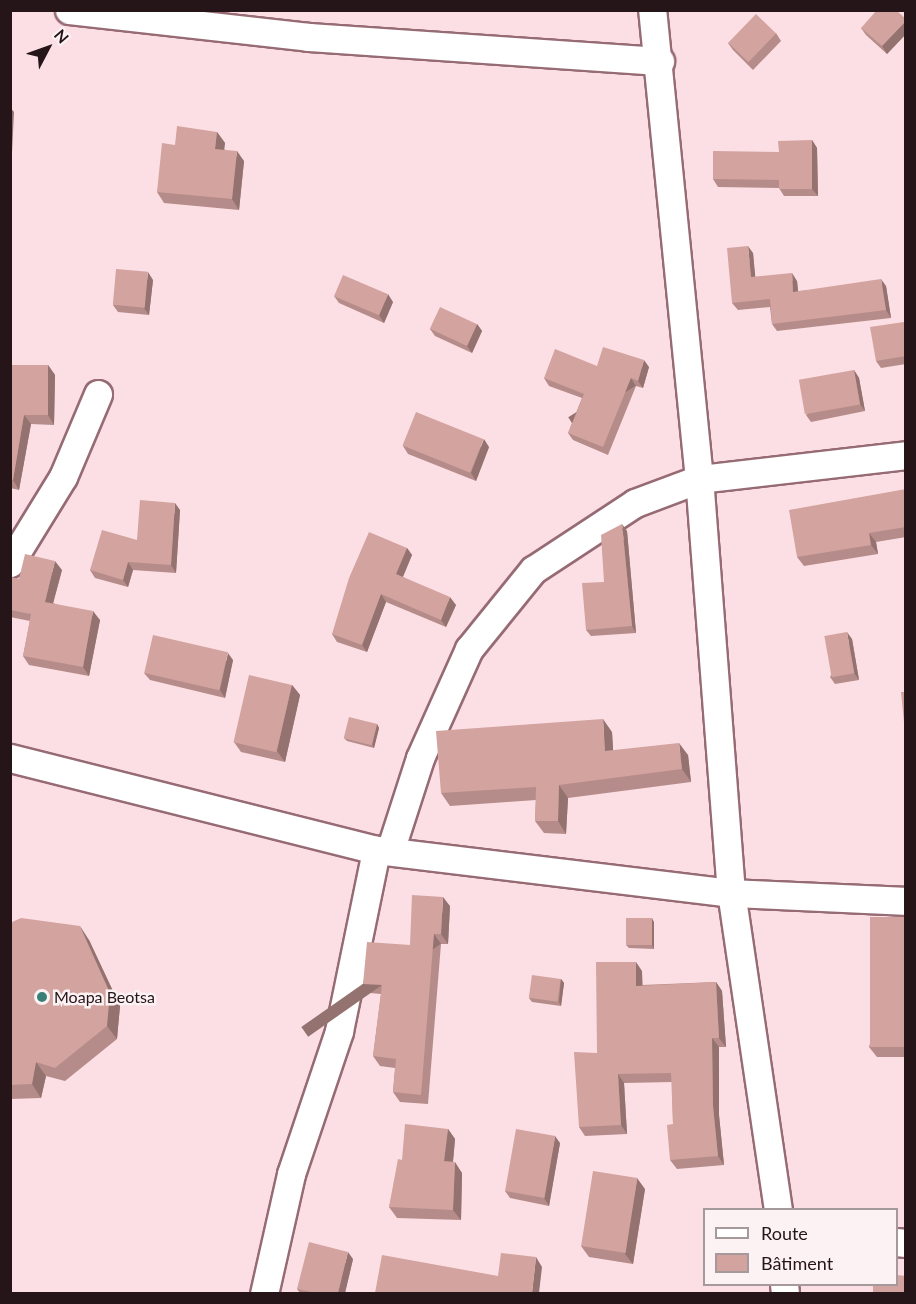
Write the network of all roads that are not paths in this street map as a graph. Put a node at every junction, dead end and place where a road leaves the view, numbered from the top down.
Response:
1 (69, 10) edge
2 (652, 10) edge
3 (110, 13) edge
4 (660, 62) junction
5 (98, 394) dead end
6 (906, 455) edge
7 (699, 479) junction
8 (10, 563) edge
9 (10, 758) edge
10 (383, 850) junction
11 (731, 893) junction
12 (906, 901) edge
13 (777, 1208) edge
14 (264, 1293) edge

1 - 3 street
2 - 4 street
3 - 4 street
4 - 7 street
5 - 8 street
6 - 7 street
7 - 10 street
7 - 11 street
9 - 10 street
10 - 11 street
10 - 14 street
11 - 12 street
11 - 13 street

